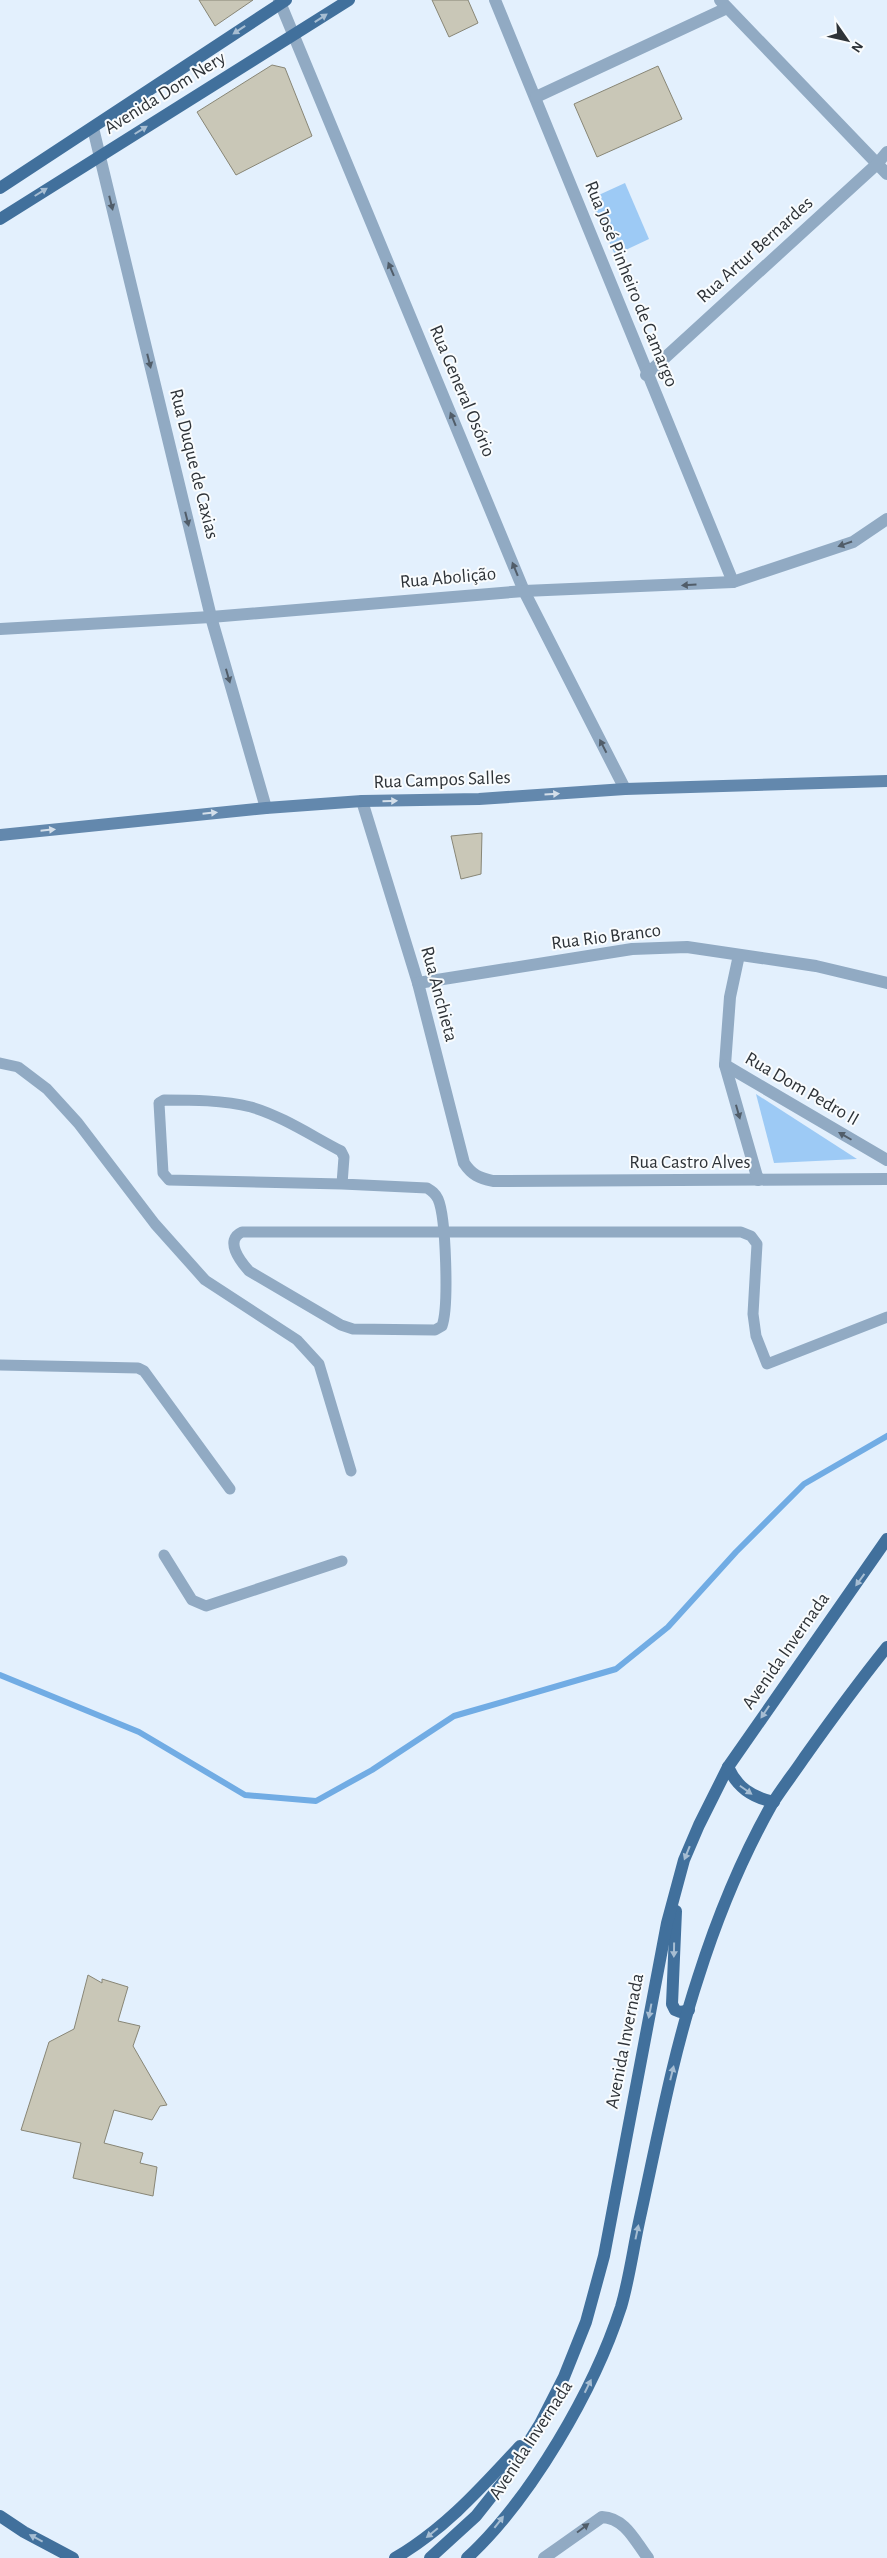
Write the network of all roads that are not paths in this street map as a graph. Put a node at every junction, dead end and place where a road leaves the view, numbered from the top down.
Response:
1 (349, 0) edge
2 (495, 0) edge
3 (282, 1) edge
4 (724, 4) edge
5 (294, 37) junction
6 (536, 97) junction
7 (93, 128) junction
8 (887, 152) edge
9 (100, 155) junction
10 (877, 164) junction
11 (887, 174) edge
12 (0, 188) edge
13 (0, 219) edge
14 (646, 375) junction
15 (887, 519) edge
16 (733, 582) junction
17 (524, 590) junction
18 (211, 617) junction
19 (0, 630) edge
20 (887, 781) edge
21 (625, 789) junction
22 (362, 801) junction
23 (266, 808) junction
24 (0, 835) edge
25 (739, 955) junction
26 (887, 983) edge
27 (418, 984) junction
28 (0, 1063) edge
29 (725, 1065) junction
30 (887, 1160) edge
31 (887, 1179) edge
32 (758, 1180) junction
33 (493, 1181) joint
34 (342, 1184) junction
35 (444, 1233) junction
36 (887, 1317) edge
37 (0, 1365) edge
38 (352, 1471) dead end
39 (230, 1489) dead end
40 (887, 1539) edge
41 (164, 1555) dead end
42 (342, 1561) dead end
43 (887, 1647) edge
44 (728, 1766) junction
45 (774, 1802) junction
46 (677, 1884) junction
47 (689, 2010) junction
48 (540, 2424) junction
49 (0, 2516) edge
50 (484, 2542) junction
51 (73, 2558) edge
52 (395, 2558) edge
53 (430, 2558) edge
54 (467, 2558) edge
55 (476, 2558) edge
56 (544, 2558) edge
57 (648, 2558) edge

5 -> 1 main road, Avenida Dom Nery
2 - 6 street, Rua José Pinheiro de Camargo
3 - 5 street, Rua General Osório
3 -> 7 main road, Avenida Dom Nery
4 - 6 street
4 - 10 street
9 -> 5 main road, Avenida Dom Nery
17 -> 5 street, Rua General Osório
6 - 14 street, Rua José Pinheiro de Camargo
7 - 9 street, Rua Duque de Caxias
7 - 12 main road, Avenida Dom Nery
8 - 10 street, Rua Artur Bernardes
13 -> 9 main road, Avenida Dom Nery
9 -> 18 street, Rua Duque de Caxias
10 - 11 street
10 - 14 street, Rua Artur Bernardes
14 - 16 street, Rua José Pinheiro de Camargo
15 -> 16 street, Rua Abolição
16 -> 17 street, Rua Abolição
17 - 18 street, Rua Abolição
21 -> 17 street, Rua General Osório
18 - 19 street, Rua Abolição
18 -> 23 street, Rua Duque de Caxias
20 - 21 main road, Rua Campos Salles
22 -> 21 main road, Rua Campos Salles
22 - 23 main road, Rua Campos Salles
22 - 27 street, Rua Anchieta
24 -> 23 main road, Rua Campos Salles
25 - 26 street, Rua Rio Branco
25 - 27 street, Rua Rio Branco
25 - 29 street, Rua Dom Pedro II
27 - 33 street, Rua Anchieta
28 - 38 lane
30 -> 29 street, Rua Dom Pedro II
29 -> 32 street, Rua Dom Pedro II
31 - 32 street, Rua Castro Alves
32 - 33 street, Rua Castro Alves
34 - 34 lane
34 - 35 lane
35 - 35 lane
35 - 36 lane
37 - 39 lane
40 -> 44 main road, Avenida Invernada
41 - 42 lane
43 - 45 main road, Avenida Invernada
44 -> 45 main road
44 -> 46 main road, Avenida Invernada
45 - 47 main road, Avenida Invernada
46 -> 47 main road
46 -> 48 main road, Avenida Invernada
50 -> 47 main road, Avenida Invernada
48 -> 52 main road
48 - 53 main road, Avenida Invernada
51 -> 49 main road
50 - 54 main road, Avenida Invernada
50 - 55 main road
56 -> 57 street

